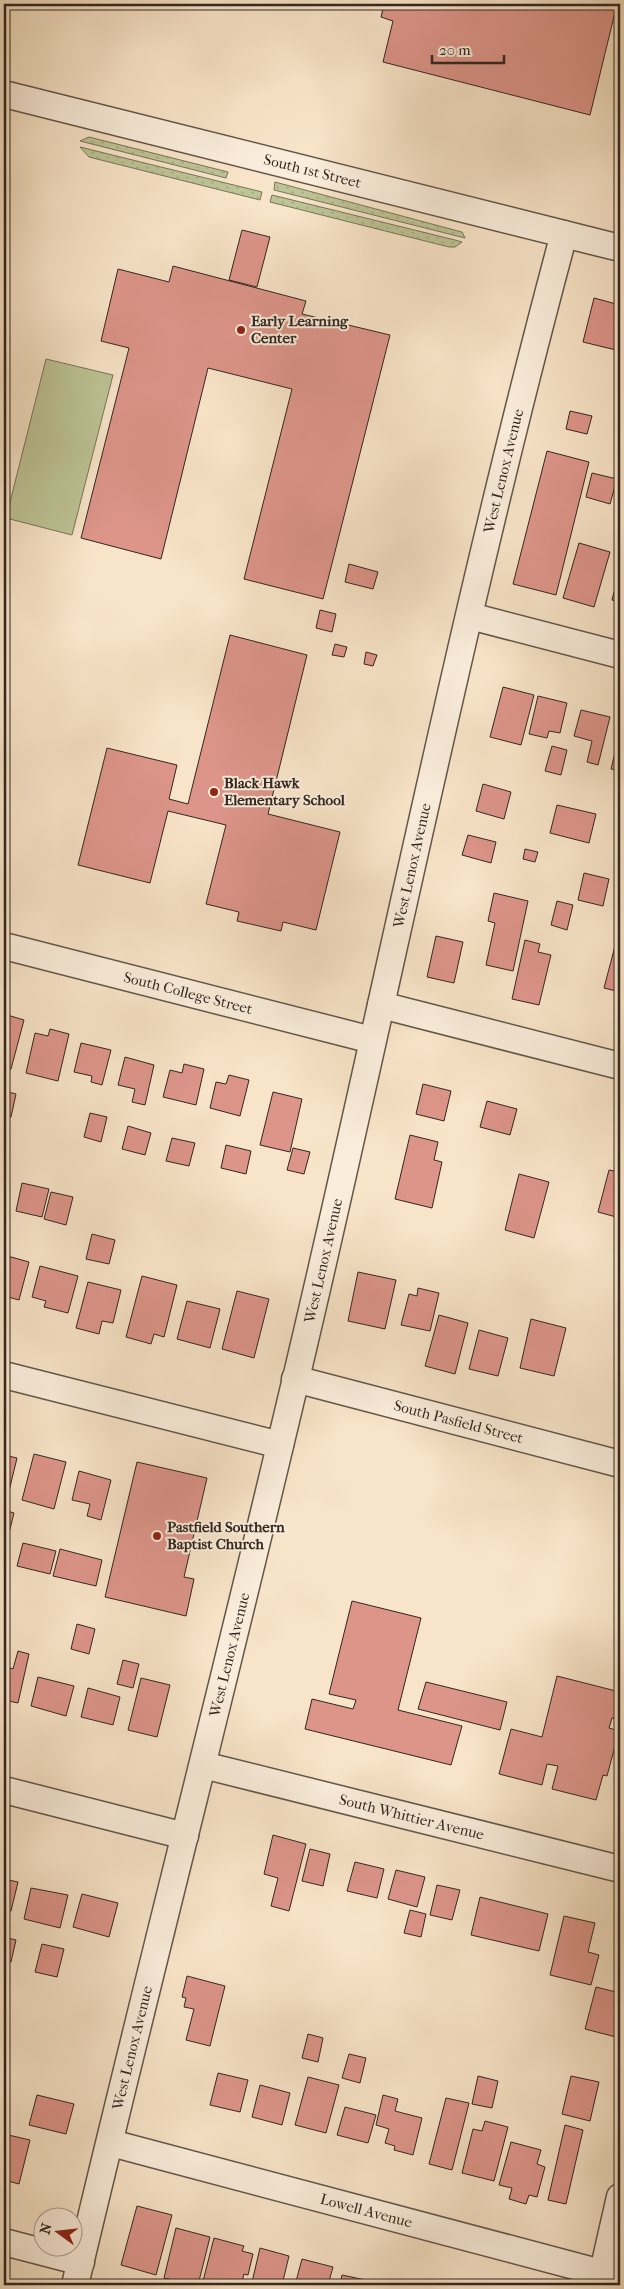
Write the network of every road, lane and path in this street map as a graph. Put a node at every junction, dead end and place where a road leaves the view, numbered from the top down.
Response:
1 (4, 94) edge
2 (564, 234) junction
3 (620, 248) edge
4 (470, 616) junction
5 (620, 655) edge
6 (4, 946) edge
7 (381, 1005) junction
8 (372, 1040) junction
9 (620, 1066) edge
10 (4, 1375) edge
11 (295, 1378) junction
12 (280, 1445) junction
13 (620, 1464) edge
14 (203, 1765) junction
15 (4, 1790) edge
16 (185, 1836) junction
17 (620, 1869) edge
18 (111, 2144) junction
19 (620, 2197) edge
20 (4, 2242) edge
21 (78, 2273) edge
22 (607, 2279) edge

1 - 2 street, South 1st Street
2 - 3 street, South 1st Street
2 - 4 street, West Lenox Avenue
4 - 5 street
4 - 7 street, West Lenox Avenue
6 - 8 street, South College Street
7 - 8 street, West Lenox Avenue
7 - 9 street
8 - 11 street, West Lenox Avenue
10 - 12 street
11 - 12 street, West Lenox Avenue
11 - 13 street, South Pasfield Street
12 - 14 street, West Lenox Avenue
14 - 16 street, West Lenox Avenue
14 - 17 street, South Whittier Avenue
15 - 16 street
16 - 18 street, West Lenox Avenue
18 - 21 street, West Lenox Avenue
18 - 22 street, Lowell Avenue
19 - 22 street
20 - 21 street

